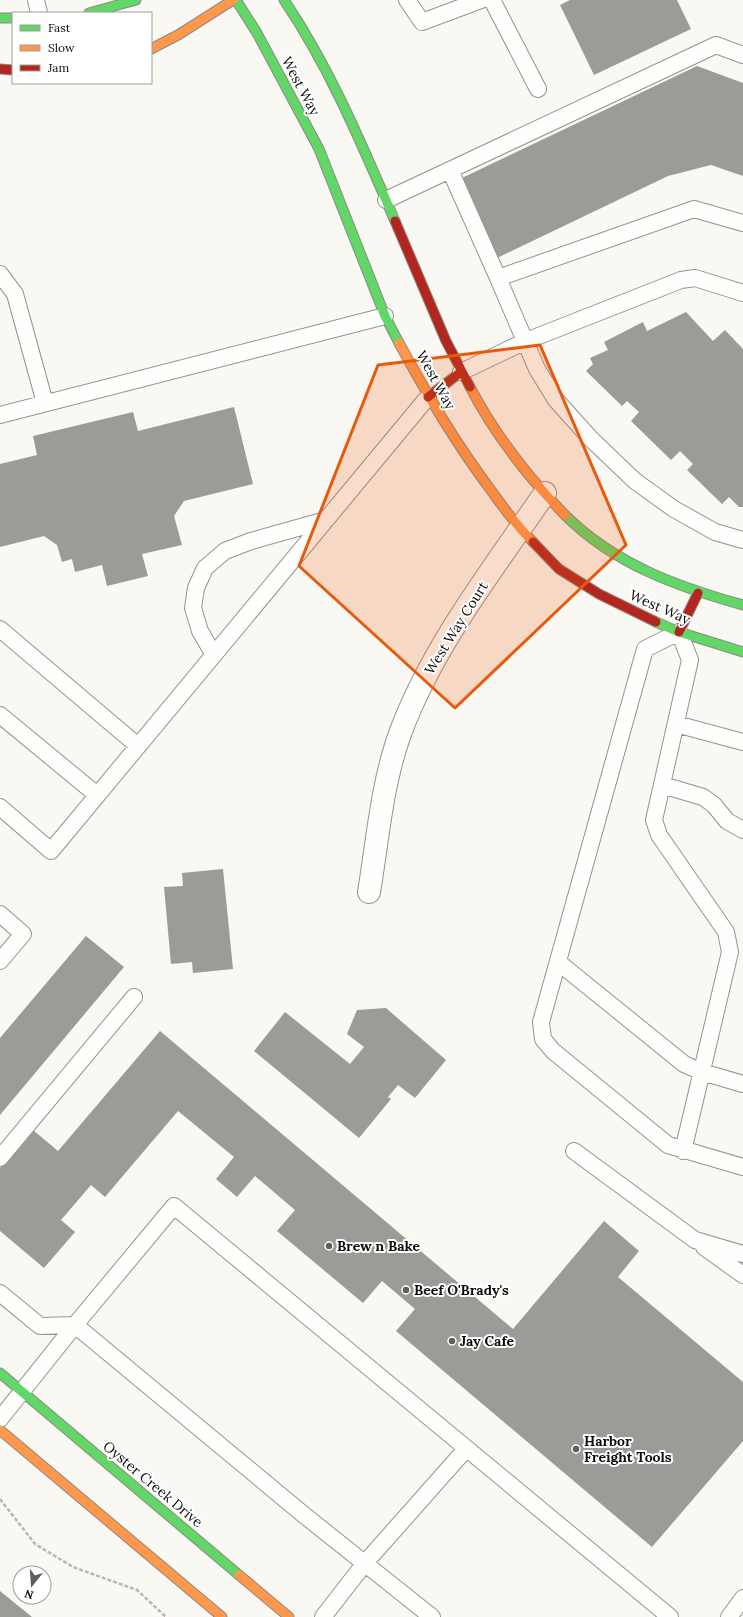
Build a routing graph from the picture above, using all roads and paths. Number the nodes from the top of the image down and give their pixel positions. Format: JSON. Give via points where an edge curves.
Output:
{"nodes":[{"id":1,"x":36,"y":0,"type":"edge"},
{"id":2,"x":136,"y":0,"type":"edge"},
{"id":3,"x":234,"y":0,"type":"edge"},
{"id":4,"x":284,"y":0,"type":"edge"},
{"id":5,"x":407,"y":0,"type":"edge"},
{"id":6,"x":481,"y":0,"type":"edge"},
{"id":7,"x":492,"y":0,"type":"edge"},
{"id":8,"x":39,"y":12,"type":"edge"},
{"id":9,"x":93,"y":12,"type":"edge"},
{"id":10,"x":0,"y":18,"type":"edge"},
{"id":11,"x":12,"y":18,"type":"edge"},
{"id":12,"x":152,"y":48,"type":"edge"},
{"id":13,"x":743,"y":55,"type":"edge"},
{"id":14,"x":0,"y":68,"type":"edge"},
{"id":15,"x":12,"y":70,"type":"edge"},
{"id":16,"x":538,"y":89,"type":"dead end"},
{"id":17,"x":450,"y":170,"type":"junction"},
{"id":18,"x":386,"y":200,"type":"junction"},
{"id":19,"x":743,"y":223,"type":"edge"},
{"id":20,"x":1,"y":276,"type":"edge"},
{"id":21,"x":498,"y":278,"type":"junction"},
{"id":22,"x":743,"y":293,"type":"edge"},
{"id":23,"x":385,"y":316,"type":"junction"},
{"id":24,"x":526,"y":341,"type":"junction"},
{"id":25,"x":461,"y":372,"type":"junction"},
{"id":26,"x":428,"y":397,"type":"junction"},
{"id":27,"x":45,"y":404,"type":"junction"},
{"id":28,"x":0,"y":415,"type":"edge"},
{"id":29,"x":545,"y":493,"type":"junction"},
{"id":30,"x":326,"y":520,"type":"junction"},
{"id":31,"x":520,"y":529,"type":"junction"},
{"id":32,"x":743,"y":540,"type":"edge"},
{"id":33,"x":698,"y":593,"type":"junction"},
{"id":34,"x":743,"y":606,"type":"edge"},
{"id":35,"x":0,"y":629,"type":"edge"},
{"id":36,"x":679,"y":632,"type":"junction"},
{"id":37,"x":743,"y":652,"type":"edge"},
{"id":38,"x":214,"y":655,"type":"junction"},
{"id":39,"x":0,"y":715,"type":"edge"},
{"id":40,"x":676,"y":724,"type":"junction"},
{"id":41,"x":743,"y":742,"type":"edge"},
{"id":42,"x":138,"y":746,"type":"junction"},
{"id":43,"x":662,"y":785,"type":"junction"},
{"id":44,"x":97,"y":795,"type":"junction"},
{"id":45,"x":0,"y":807,"type":"edge"},
{"id":46,"x":743,"y":830,"type":"edge"},
{"id":47,"x":369,"y":892,"type":"dead end"},
{"id":48,"x":0,"y":914,"type":"edge"},
{"id":49,"x":0,"y":961,"type":"edge"},
{"id":50,"x":558,"y":962,"type":"junction"},
{"id":51,"x":134,"y":997,"type":"dead end"},
{"id":52,"x":702,"y":1072,"type":"junction"},
{"id":53,"x":743,"y":1084,"type":"edge"},
{"id":54,"x":574,"y":1151,"type":"dead end"},
{"id":55,"x":683,"y":1151,"type":"junction"},
{"id":56,"x":0,"y":1158,"type":"edge"},
{"id":57,"x":743,"y":1167,"type":"edge"},
{"id":58,"x":695,"y":1240,"type":"junction"},
{"id":59,"x":743,"y":1254,"type":"edge"},
{"id":60,"x":743,"y":1275,"type":"edge"},
{"id":61,"x":0,"y":1293,"type":"edge"},
{"id":62,"x":75,"y":1325,"type":"junction"},
{"id":63,"x":0,"y":1373,"type":"edge"},
{"id":64,"x":22,"y":1392,"type":"junction"},
{"id":65,"x":0,"y":1419,"type":"edge"},
{"id":66,"x":0,"y":1430,"type":"edge"},
{"id":67,"x":466,"y":1449,"type":"junction"},
{"id":68,"x":0,"y":1499,"type":"edge"},
{"id":69,"x":365,"y":1564,"type":"junction"},
{"id":70,"x":743,"y":1598,"type":"edge"},
{"id":71,"x":166,"y":1617,"type":"edge"},
{"id":72,"x":222,"y":1617,"type":"edge"},
{"id":73,"x":289,"y":1617,"type":"edge"},
{"id":74,"x":323,"y":1617,"type":"edge"},
{"id":75,"x":432,"y":1617,"type":"edge"},
{"id":76,"x":670,"y":1617,"type":"edge"},
{"id":77,"x":729,"y":1617,"type":"edge"}],
"edges":[{"from":1,"to":8,"type":"lane"},
{"from":2,"to":9,"type":"street"},
{"from":3,"to":12,"type":"street"},
{"from":3,"to":23,"type":"street","name":"West Way","via":[[257,33],[319,149]]},
{"from":4,"to":18,"type":"street","name":"West Way","via":[[328,76]]},
{"from":5,"to":6,"type":"lane","via":[[422,22]]},
{"from":7,"to":16,"type":"lane"},
{"from":10,"to":11,"type":"street"},
{"from":13,"to":17,"type":"lane","via":[[716,46]]},
{"from":14,"to":15,"type":"street"},
{"from":17,"to":18,"type":"lane"},
{"from":17,"to":21,"type":"lane"},
{"from":18,"to":25,"type":"street","name":"West Way"},
{"from":19,"to":21,"type":"lane","via":[[694,209]]},
{"from":20,"to":27,"type":"lane","via":[[15,294]]},
{"from":21,"to":24,"type":"lane"},
{"from":22,"to":24,"type":"lane","via":[[695,278],[681,280]]},
{"from":23,"to":26,"type":"street","name":"West Way"},
{"from":23,"to":27,"type":"lane"},
{"from":24,"to":25,"type":"lane"},
{"from":24,"to":32,"type":"lane","via":[[537,369],[556,400],[591,439],[635,481],[674,509],[715,532]]},
{"from":25,"to":26,"type":"street"},
{"from":25,"to":29,"type":"street","name":"West Way","via":[[483,412],[508,449]]},
{"from":26,"to":30,"type":"lane"},
{"from":26,"to":31,"type":"street","name":"West Way","via":[[472,466]]},
{"from":27,"to":28,"type":"lane"},
{"from":29,"to":31,"type":"street","name":"West Way Court"},
{"from":29,"to":33,"type":"street","name":"West Way","via":[[579,528],[614,554],[640,569]]},
{"from":30,"to":38,"type":"lane"},
{"from":30,"to":38,"type":"lane","via":[[225,551],[205,568],[196,588],[194,608],[200,631]]},
{"from":31,"to":36,"type":"street","name":"West Way","via":[[559,569],[599,594]]},
{"from":31,"to":47,"type":"street","name":"West Way Court","via":[[441,647],[401,732],[387,776]]},
{"from":33,"to":34,"type":"street","name":"West Way"},
{"from":33,"to":36,"type":"street"},
{"from":35,"to":42,"type":"lane"},
{"from":36,"to":37,"type":"street","name":"West Way"},
{"from":36,"to":40,"type":"lane","via":[[690,660]]},
{"from":36,"to":50,"type":"lane","via":[[645,649]]},
{"from":38,"to":42,"type":"lane"},
{"from":39,"to":44,"type":"lane"},
{"from":40,"to":41,"type":"lane"},
{"from":40,"to":43,"type":"lane"},
{"from":42,"to":44,"type":"lane"},
{"from":43,"to":46,"type":"lane","via":[[703,797],[714,805],[727,821]]},
{"from":43,"to":52,"type":"lane","via":[[654,820],[659,835],[726,932],[730,952]]},
{"from":44,"to":45,"type":"lane","via":[[51,851]]},
{"from":48,"to":49,"type":"lane","via":[[23,934]]},
{"from":50,"to":52,"type":"lane","via":[[684,1064]]},
{"from":50,"to":55,"type":"lane","via":[[542,1022],[543,1039],[553,1051],[668,1145]]},
{"from":51,"to":56,"type":"lane"},
{"from":52,"to":53,"type":"lane"},
{"from":52,"to":55,"type":"lane"},
{"from":54,"to":58,"type":"lane"},
{"from":55,"to":57,"type":"lane"},
{"from":58,"to":59,"type":"lane"},
{"from":58,"to":60,"type":"lane"},
{"from":61,"to":62,"type":"lane","via":[[40,1326]]},
{"from":62,"to":64,"type":"lane"},
{"from":62,"to":67,"type":"lane","via":[[174,1206]]},
{"from":62,"to":69,"type":"lane"},
{"from":63,"to":64,"type":"street","name":"Oyster Creek Drive"},
{"from":64,"to":65,"type":"lane"},
{"from":64,"to":73,"type":"street","name":"Oyster Creek Drive"},
{"from":66,"to":72,"type":"street"},
{"from":67,"to":69,"type":"lane"},
{"from":67,"to":76,"type":"lane"},
{"from":68,"to":71,"type":"path","via":[[35,1544],[73,1567],[137,1590]]},
{"from":69,"to":74,"type":"lane"},
{"from":69,"to":75,"type":"lane"},
{"from":70,"to":77,"type":"lane"}]}
